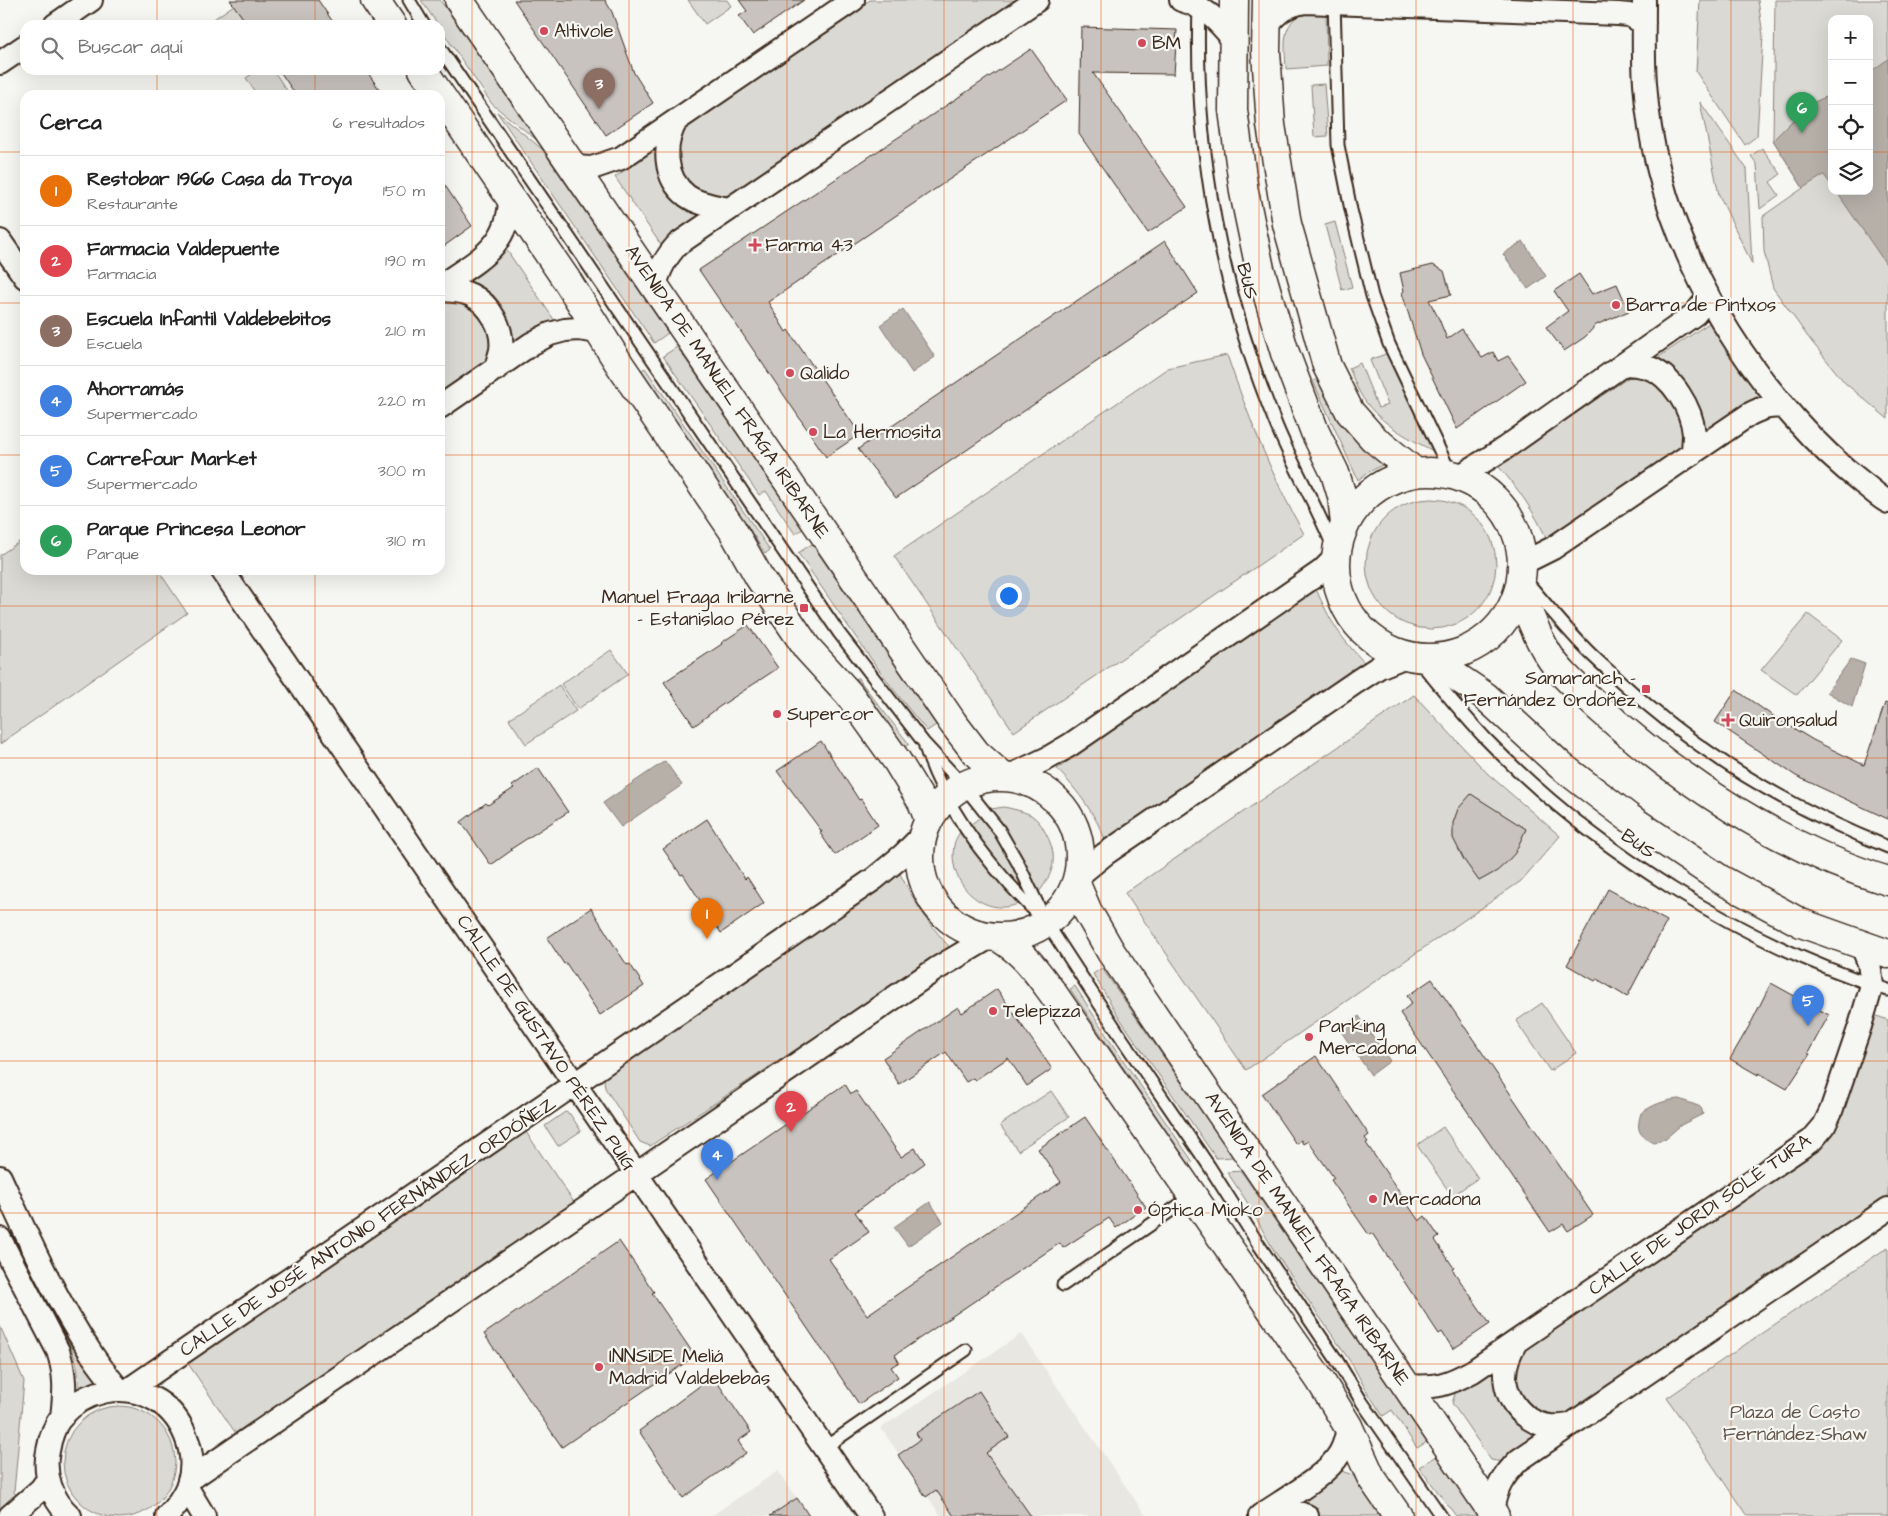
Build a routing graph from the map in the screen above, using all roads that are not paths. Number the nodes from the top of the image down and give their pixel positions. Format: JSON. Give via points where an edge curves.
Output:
{"nodes":[{"id":1,"x":91,"y":0,"type":"edge"},
{"id":2,"x":375,"y":0,"type":"edge"},
{"id":3,"x":409,"y":0,"type":"edge"},
{"id":4,"x":459,"y":0,"type":"edge"},
{"id":5,"x":853,"y":0,"type":"edge"},
{"id":6,"x":1037,"y":0,"type":"edge"},
{"id":7,"x":1234,"y":0,"type":"edge"},
{"id":8,"x":1644,"y":0,"type":"edge"},
{"id":9,"x":1334,"y":1,"type":"edge"},
{"id":10,"x":1193,"y":2,"type":"edge"},
{"id":11,"x":1554,"y":6,"type":"edge"},
{"id":12,"x":1266,"y":13,"type":"edge"},
{"id":13,"x":62,"y":20,"type":"edge"},
{"id":14,"x":389,"y":20,"type":"edge"},
{"id":15,"x":421,"y":20,"type":"edge"},
{"id":16,"x":1644,"y":23,"type":"junction"},
{"id":17,"x":1233,"y":38,"type":"junction"},
{"id":18,"x":20,"y":49,"type":"edge"},
{"id":19,"x":445,"y":55,"type":"edge"},
{"id":20,"x":0,"y":63,"type":"edge"},
{"id":21,"x":426,"y":75,"type":"edge"},
{"id":22,"x":437,"y":90,"type":"edge"},
{"id":23,"x":445,"y":102,"type":"edge"},
{"id":24,"x":676,"y":121,"type":"junction"},
{"id":25,"x":572,"y":167,"type":"junction"},
{"id":26,"x":510,"y":197,"type":"junction"},
{"id":27,"x":728,"y":209,"type":"junction"},
{"id":28,"x":0,"y":241,"type":"edge"},
{"id":29,"x":20,"y":271,"type":"edge"},
{"id":30,"x":445,"y":282,"type":"edge"},
{"id":31,"x":655,"y":287,"type":"junction"},
{"id":32,"x":445,"y":290,"type":"edge"},
{"id":33,"x":1707,"y":295,"type":"junction"},
{"id":34,"x":599,"y":332,"type":"junction"},
{"id":35,"x":1624,"y":364,"type":"junction"},
{"id":36,"x":496,"y":369,"type":"junction"},
{"id":37,"x":445,"y":404,"type":"edge"},
{"id":38,"x":1784,"y":407,"type":"junction"},
{"id":39,"x":1693,"y":453,"type":"junction"},
{"id":40,"x":1415,"y":472,"type":"junction"},
{"id":41,"x":1456,"y":475,"type":"junction"},
{"id":42,"x":1888,"y":502,"type":"edge"},
{"id":43,"x":1345,"y":524,"type":"junction"},
{"id":44,"x":1336,"y":556,"type":"junction"},
{"id":45,"x":225,"y":575,"type":"edge"},
{"id":46,"x":1521,"y":575,"type":"junction"},
{"id":47,"x":1418,"y":658,"type":"junction"},
{"id":48,"x":924,"y":743,"type":"junction"},
{"id":49,"x":1005,"y":777,"type":"junction"},
{"id":50,"x":955,"y":792,"type":"junction"},
{"id":51,"x":926,"y":828,"type":"junction"},
{"id":52,"x":1888,"y":847,"type":"edge"},
{"id":53,"x":1882,"y":875,"type":"edge"},
{"id":54,"x":1077,"y":880,"type":"junction"},
{"id":55,"x":1046,"y":922,"type":"junction"},
{"id":56,"x":994,"y":937,"type":"junction"},
{"id":57,"x":1862,"y":946,"type":"junction"},
{"id":58,"x":1888,"y":954,"type":"edge"},
{"id":59,"x":1880,"y":987,"type":"edge"},
{"id":60,"x":575,"y":1084,"type":"junction"},
{"id":61,"x":637,"y":1174,"type":"junction"},
{"id":62,"x":0,"y":1177,"type":"edge"},
{"id":63,"x":1195,"y":1199,"type":"junction"},
{"id":64,"x":1888,"y":1209,"type":"edge"},
{"id":65,"x":0,"y":1239,"type":"edge"},
{"id":66,"x":1063,"y":1285,"type":"dead end"},
{"id":67,"x":1516,"y":1342,"type":"junction"},
{"id":68,"x":966,"y":1350,"type":"dead end"},
{"id":69,"x":1407,"y":1386,"type":"junction"},
{"id":70,"x":124,"y":1390,"type":"junction"},
{"id":71,"x":62,"y":1417,"type":"junction"},
{"id":72,"x":1570,"y":1425,"type":"junction"},
{"id":73,"x":1348,"y":1426,"type":"junction"},
{"id":74,"x":824,"y":1448,"type":"junction"},
{"id":75,"x":48,"y":1479,"type":"junction"},
{"id":76,"x":188,"y":1484,"type":"junction"},
{"id":77,"x":1494,"y":1513,"type":"edge"},
{"id":78,"x":1263,"y":1514,"type":"edge"},
{"id":79,"x":10,"y":1516,"type":"edge"},
{"id":80,"x":70,"y":1516,"type":"edge"},
{"id":81,"x":167,"y":1516,"type":"edge"},
{"id":82,"x":204,"y":1516,"type":"edge"},
{"id":83,"x":871,"y":1516,"type":"edge"},
{"id":84,"x":1307,"y":1516,"type":"edge"},
{"id":85,"x":1398,"y":1516,"type":"edge"},
{"id":86,"x":1441,"y":1516,"type":"edge"}],
"edges":[{"from":1,"to":13,"type":"street"},
{"from":2,"to":14,"type":"street"},
{"from":3,"to":15,"type":"lane"},
{"from":4,"to":25,"type":"street","name":"AVENIDA DE MANUEL FRAGA IRIBARNE"},
{"from":5,"to":24,"type":"street"},
{"from":6,"to":27,"type":"street"},
{"from":7,"to":17,"type":"street"},
{"from":8,"to":16,"type":"street"},
{"from":9,"to":11,"type":"street"},
{"from":9,"to":12,"type":"street","via":[[1304,2]]},
{"from":9,"to":41,"type":"lane","via":[[1338,145],[1372,296],[1389,344]]},
{"from":10,"to":17,"type":"street"},
{"from":10,"to":44,"type":"lane","name":"BUS","via":[[1202,134],[1226,273],[1249,351],[1278,428]]},
{"from":11,"to":16,"type":"street","via":[[1630,15]]},
{"from":12,"to":40,"type":"street","via":[[1271,125],[1287,224],[1327,366],[1350,412],[1373,438]]},
{"from":16,"to":33,"type":"street","via":[[1645,85],[1654,147],[1678,230]]},
{"from":17,"to":43,"type":"street","via":[[1236,139],[1260,269],[1285,353],[1315,432],[1335,472]]},
{"from":18,"to":20,"type":"street"},
{"from":19,"to":48,"type":"lane","via":[[839,633]]},
{"from":21,"to":22,"type":"street"},
{"from":23,"to":26,"type":"street"},
{"from":24,"to":25,"type":"street","via":[[608,164],[592,168]]},
{"from":24,"to":27,"type":"street","via":[[670,130],[666,148],[671,175],[687,196],[705,205]]},
{"from":25,"to":31,"type":"street","name":"AVENIDA DE MANUEL FRAGA IRIBARNE"},
{"from":26,"to":30,"type":"street","via":[[508,220],[499,240],[488,252]]},
{"from":26,"to":34,"type":"street"},
{"from":27,"to":31,"type":"street","via":[[678,244],[658,271]]},
{"from":28,"to":29,"type":"street"},
{"from":31,"to":49,"type":"street","name":"AVENIDA DE MANUEL FRAGA IRIBARNE","via":[[954,723],[976,753]]},
{"from":32,"to":36,"type":"street","via":[[472,295],[492,315],[500,331],[501,349]]},
{"from":33,"to":35,"type":"street","via":[[1695,314]]},
{"from":33,"to":38,"type":"street","via":[[1737,344]]},
{"from":34,"to":36,"type":"street","via":[[578,329],[550,334]]},
{"from":34,"to":51,"type":"street","via":[[807,648],[849,694],[891,754],[922,802]]},
{"from":35,"to":39,"type":"street","via":[[1648,367],[1673,387],[1690,416],[1694,433]]},
{"from":35,"to":41,"type":"street","via":[[1505,448]]},
{"from":36,"to":37,"type":"street"},
{"from":38,"to":39,"type":"street","via":[[1763,407]]},
{"from":38,"to":42,"type":"street","via":[[1835,462]]},
{"from":39,"to":46,"type":"street","via":[[1553,548]]},
{"from":40,"to":41,"type":"street"},
{"from":40,"to":43,"type":"street","via":[[1373,489]]},
{"from":41,"to":46,"type":"street","via":[[1478,485],[1506,510],[1521,544]]},
{"from":43,"to":44,"type":"street"},
{"from":44,"to":47,"type":"street","via":[[1339,595],[1361,630],[1382,646]]},
{"from":44,"to":49,"type":"street","via":[[1322,571],[1070,745]]},
{"from":45,"to":60,"type":"street","name":"CALLE DE GUSTAVO PÉREZ PUIG"},
{"from":46,"to":47,"type":"street","via":[[1511,610],[1496,630],[1477,645],[1454,655]]},
{"from":46,"to":52,"type":"lane","via":[[1583,646],[1644,703],[1710,755],[1777,795]]},
{"from":46,"to":53,"type":"street","via":[[1531,622],[1548,654],[1564,675],[1633,738],[1720,801],[1804,848]]},
{"from":47,"to":54,"type":"street","via":[[1379,668],[1356,682],[1106,854]]},
{"from":47,"to":57,"type":"street","via":[[1485,696],[1561,766],[1628,817],[1720,879],[1801,922]]},
{"from":47,"to":59,"type":"lane","name":"BUS","via":[[1486,739],[1557,805],[1634,864],[1712,912],[1790,952]]},
{"from":48,"to":50,"type":"lane"},
{"from":48,"to":50,"type":"lane","via":[[935,774]]},
{"from":49,"to":50,"type":"street","via":[[990,778]]},
{"from":49,"to":54,"type":"street","via":[[1038,787],[1067,811],[1080,847]]},
{"from":50,"to":51,"type":"street"},
{"from":50,"to":55,"type":"lane","via":[[988,861]]},
{"from":50,"to":55,"type":"lane","via":[[1004,838]]},
{"from":51,"to":56,"type":"street","via":[[920,862],[932,900],[960,927]]},
{"from":51,"to":60,"type":"street","name":"CALLE DE JOSÉ ANTONIO FERNÁNDEZ ORDÓÑEZ","via":[[903,855],[874,879]]},
{"from":54,"to":55,"type":"street","via":[[1064,906]]},
{"from":54,"to":69,"type":"street","name":"AVENIDA DE MANUEL FRAGA IRIBARNE","via":[[1088,912],[1111,952]]},
{"from":55,"to":56,"type":"street","via":[[1023,934]]},
{"from":55,"to":86,"type":"lane","via":[[1362,1402]]},
{"from":56,"to":61,"type":"street","via":[[936,969]]},
{"from":56,"to":63,"type":"street","via":[[1016,948],[1026,958]]},
{"from":57,"to":58,"type":"street"},
{"from":57,"to":59,"type":"street","name":"CALLE DE JORDI SOLÉ TURA"},
{"from":59,"to":67,"type":"street","name":"CALLE DE JORDI SOLÉ TURA","via":[[1860,1026],[1831,1111],[1812,1140]]},
{"from":60,"to":61,"type":"street","name":"CALLE DE GUSTAVO PÉREZ PUIG"},
{"from":60,"to":70,"type":"street","name":"CALLE DE JOSÉ ANTONIO FERNÁNDEZ ORDÓÑEZ"},
{"from":61,"to":74,"type":"street","name":"CALLE DE GUSTAVO PÉREZ PUIG"},
{"from":61,"to":76,"type":"street"},
{"from":62,"to":70,"type":"street","via":[[72,1322],[94,1358]]},
{"from":63,"to":66,"type":"lane","via":[[1185,1201]]},
{"from":63,"to":73,"type":"street"},
{"from":64,"to":72,"type":"street"},
{"from":65,"to":71,"type":"street","via":[[58,1351],[64,1369]]},
{"from":67,"to":69,"type":"street","name":"CALLE DE JORDI SOLÉ TURA","via":[[1452,1382],[1428,1388]]},
{"from":67,"to":72,"type":"street","via":[[1507,1360],[1505,1375],[1513,1403],[1519,1412],[1536,1423],[1551,1427]]},
{"from":68,"to":74,"type":"lane"},
{"from":69,"to":77,"type":"street","name":"AVENIDA DE MANUEL FRAGA IRIBARNE"},
{"from":70,"to":71,"type":"street","via":[[97,1393],[78,1402]]},
{"from":70,"to":76,"type":"street","via":[[152,1397],[172,1412],[185,1432],[191,1456]]},
{"from":71,"to":75,"type":"street","via":[[51,1437],[46,1460]]},
{"from":72,"to":77,"type":"street","via":[[1510,1468],[1496,1490]]},
{"from":73,"to":78,"type":"street","via":[[1344,1445],[1333,1463]]},
{"from":73,"to":85,"type":"street","via":[[1371,1477]]},
{"from":74,"to":83,"type":"street","name":"CALLE DE GUSTAVO PÉREZ PUIG"},
{"from":75,"to":79,"type":"street","via":[[41,1490]]},
{"from":75,"to":80,"type":"street","via":[[58,1503]]},
{"from":76,"to":81,"type":"street"},
{"from":76,"to":82,"type":"street"},
{"from":78,"to":84,"type":"street","via":[[1291,1510]]}]}
